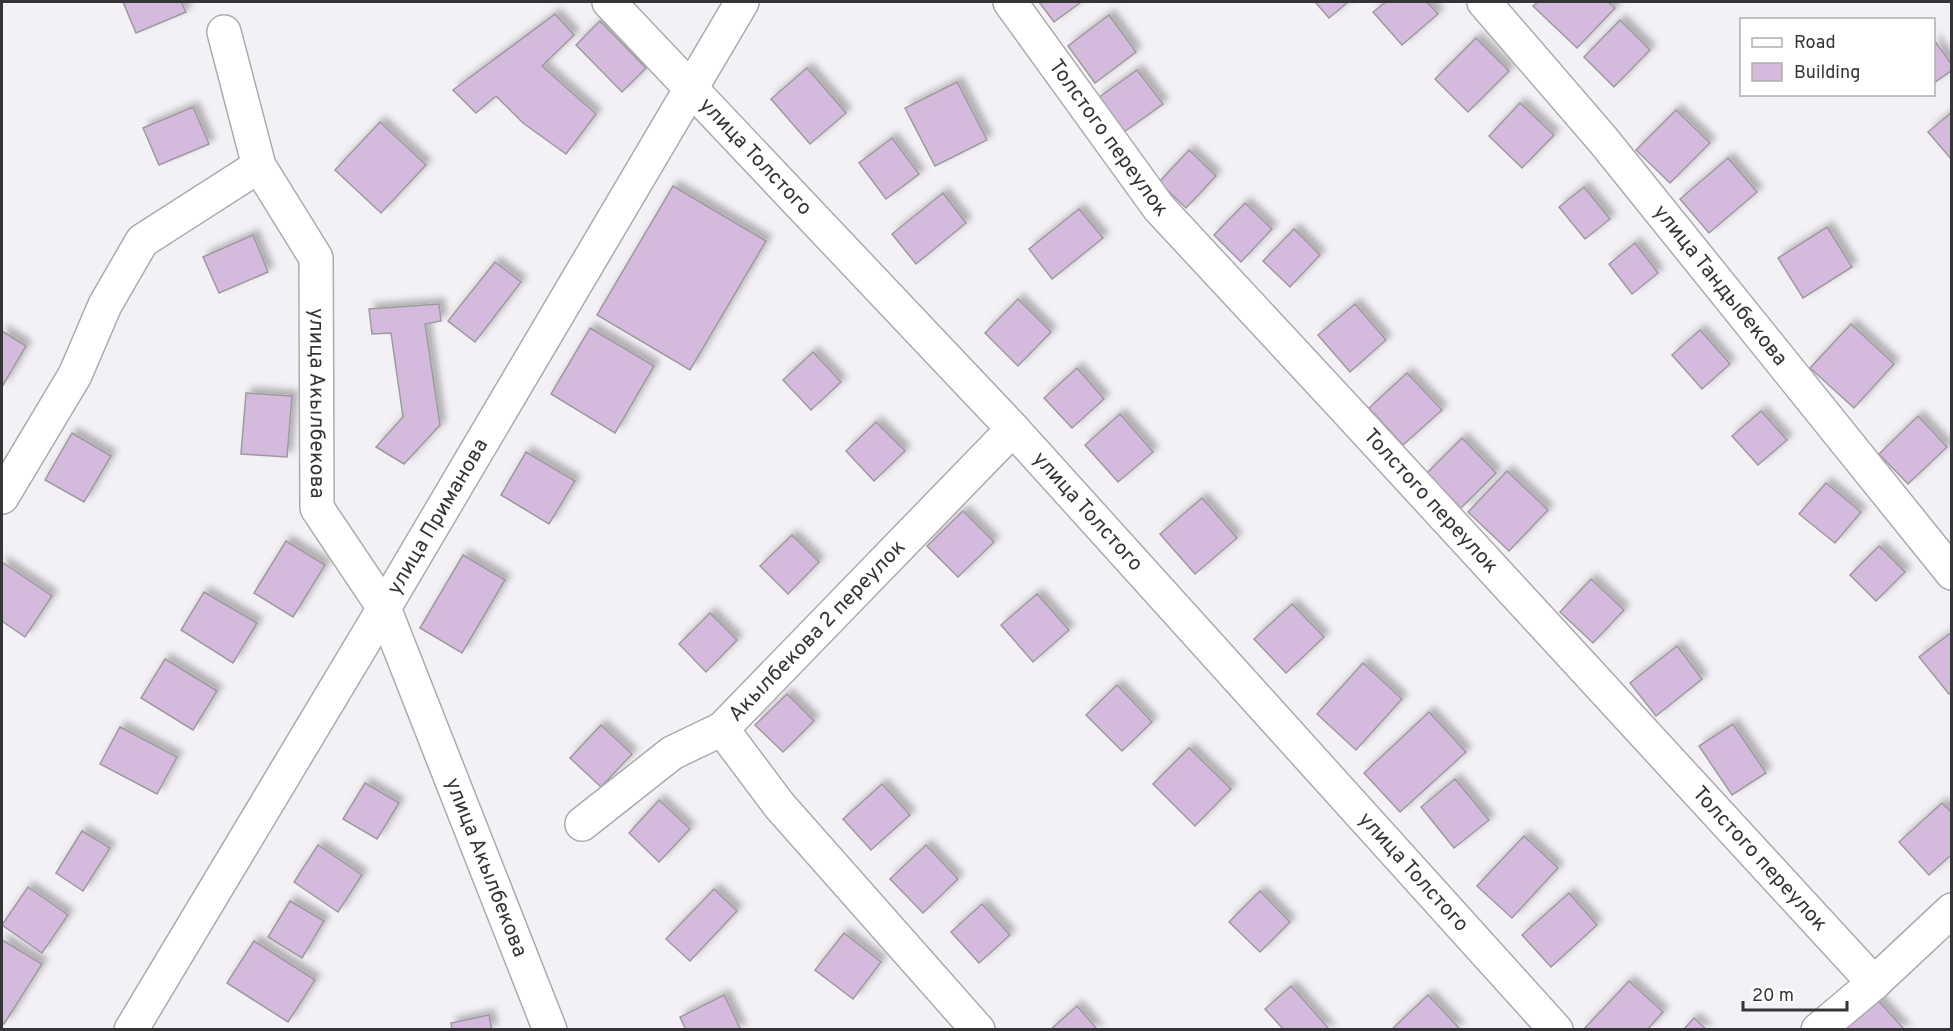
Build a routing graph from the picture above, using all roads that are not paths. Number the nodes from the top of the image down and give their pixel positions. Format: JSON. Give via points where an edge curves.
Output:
{"nodes":[{"id":1,"x":609,"y":2,"type":"edge"},
{"id":2,"x":742,"y":2,"type":"edge"},
{"id":3,"x":1010,"y":2,"type":"edge"},
{"id":4,"x":1484,"y":2,"type":"edge"},
{"id":5,"x":224,"y":32,"type":"dead end"},
{"id":6,"x":691,"y":89,"type":"junction"},
{"id":7,"x":259,"y":166,"type":"junction"},
{"id":8,"x":1013,"y":429,"type":"junction"},
{"id":9,"x":2,"y":497,"type":"edge"},
{"id":10,"x":1952,"y":573,"type":"edge"},
{"id":11,"x":384,"y":608,"type":"junction"},
{"id":12,"x":722,"y":729,"type":"junction"},
{"id":13,"x":582,"y":824,"type":"dead end"},
{"id":14,"x":1952,"y":910,"type":"edge"},
{"id":15,"x":1874,"y":983,"type":"junction"},
{"id":16,"x":131,"y":1029,"type":"edge"},
{"id":17,"x":550,"y":1029,"type":"edge"},
{"id":18,"x":978,"y":1029,"type":"edge"},
{"id":19,"x":1556,"y":1029,"type":"edge"},
{"id":20,"x":1818,"y":1029,"type":"edge"}],
"edges":[{"from":1,"to":6,"type":"street","name":"улица Толстого"},
{"from":2,"to":6,"type":"street","name":"улица Приманова"},
{"from":3,"to":15,"type":"street","name":"Толстого переулок","via":[[1159,208]]},
{"from":4,"to":10,"type":"street","name":"улица Тандыбекова","via":[[1603,140]]},
{"from":5,"to":7,"type":"street","name":"улица Акылбекова"},
{"from":6,"to":8,"type":"street","name":"улица Толстого"},
{"from":6,"to":11,"type":"street","name":"улица Приманова"},
{"from":7,"to":9,"type":"street","via":[[142,241],[105,305],[75,375]]},
{"from":7,"to":11,"type":"street","name":"улица Акылбекова","via":[[316,258],[317,508]]},
{"from":8,"to":12,"type":"street","name":"Акылбекова 2 переулок"},
{"from":8,"to":19,"type":"street","name":"улица Толстого"},
{"from":11,"to":16,"type":"street","name":"улица Приманова"},
{"from":11,"to":17,"type":"street","name":"улица Акылбекова"},
{"from":12,"to":13,"type":"street","via":[[672,753]]},
{"from":12,"to":18,"type":"street","name":"Акылбекова 2 переулок","via":[[779,805]]},
{"from":14,"to":15,"type":"street"},
{"from":15,"to":20,"type":"street"}]}
